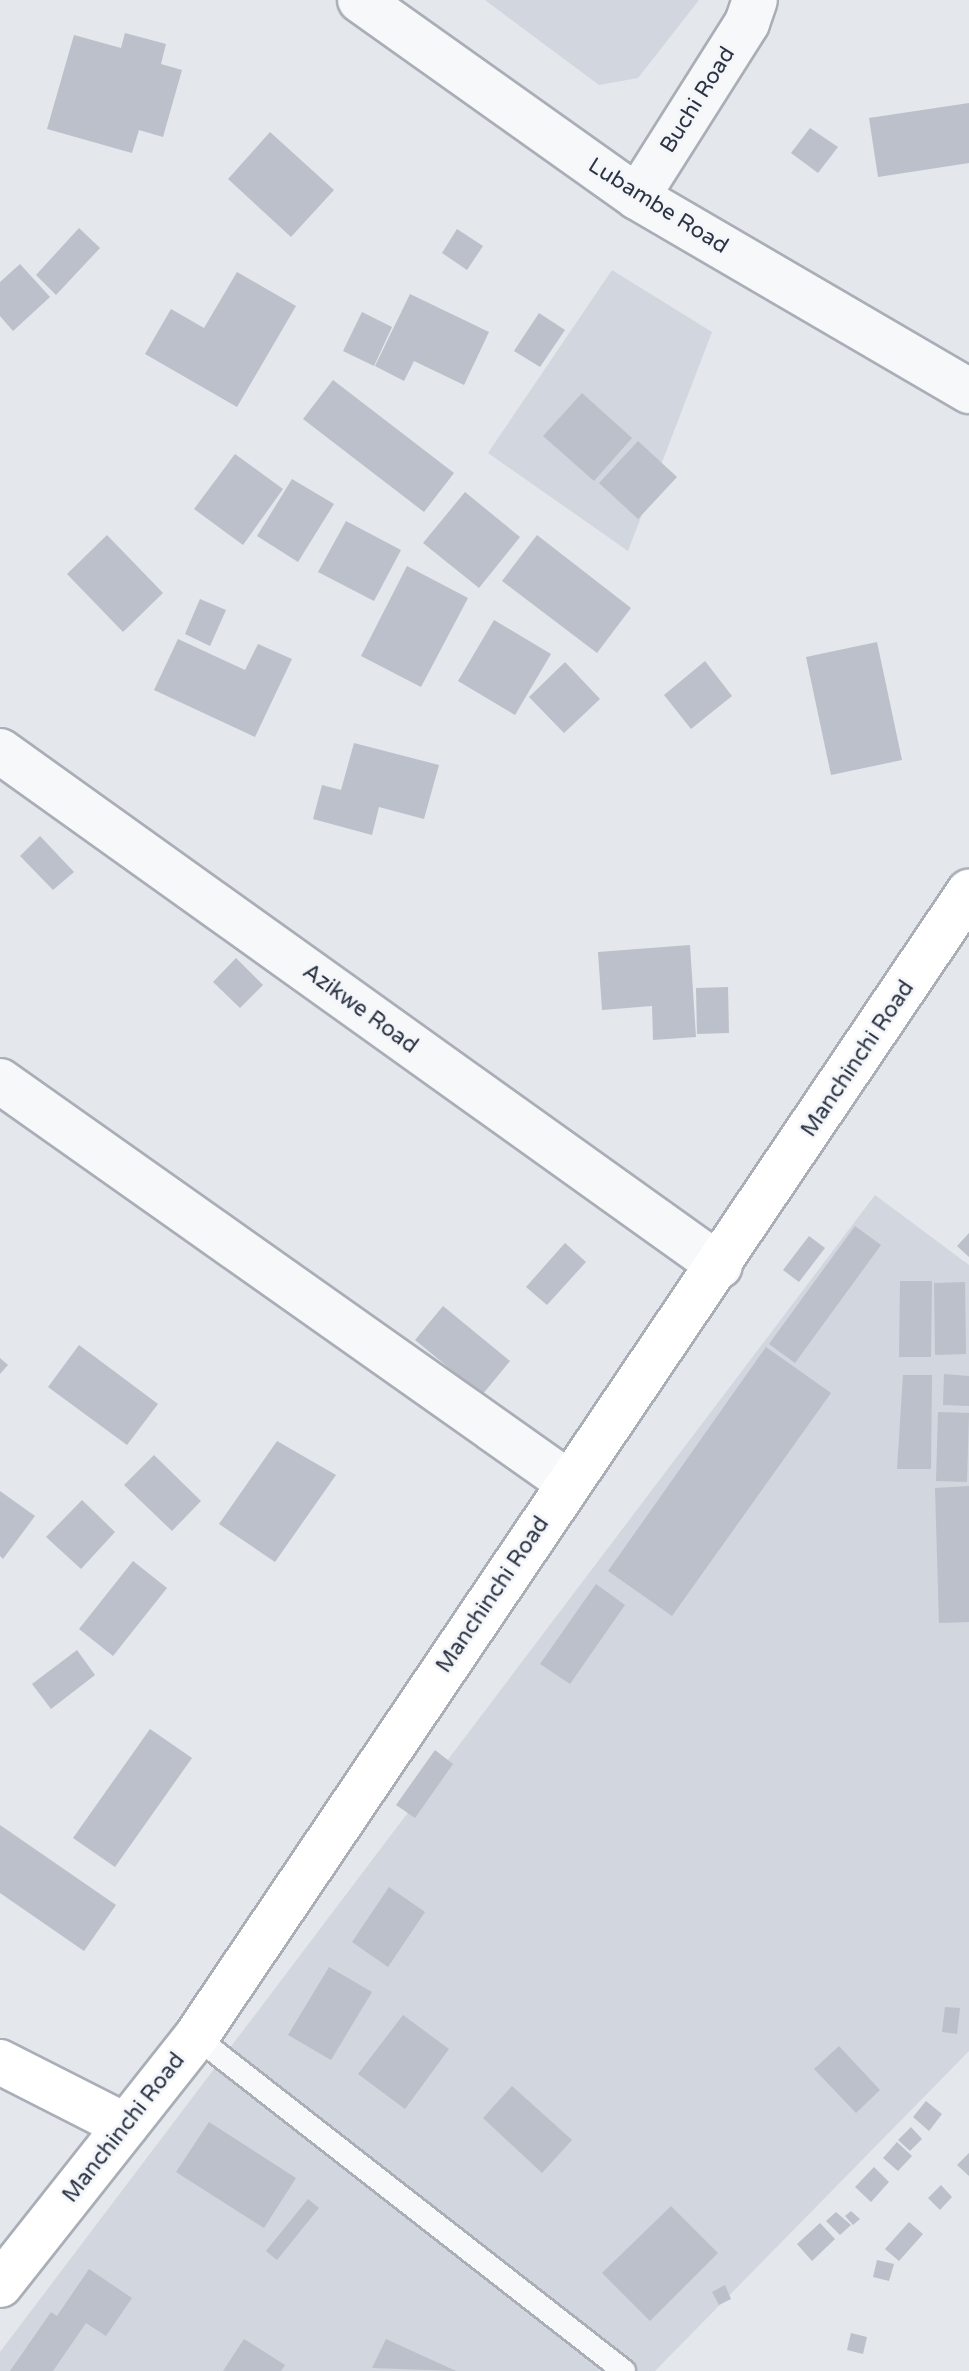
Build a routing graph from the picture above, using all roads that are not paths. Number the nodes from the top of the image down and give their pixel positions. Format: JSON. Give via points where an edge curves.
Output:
{"nodes":[{"id":1,"x":360,"y":0,"type":"edge"},
{"id":2,"x":755,"y":0,"type":"edge"},
{"id":3,"x":637,"y":197,"type":"junction"},
{"id":4,"x":969,"y":391,"type":"edge"},
{"id":5,"x":0,"y":751,"type":"edge"},
{"id":6,"x":969,"y":892,"type":"edge"},
{"id":7,"x":0,"y":1081,"type":"edge"},
{"id":8,"x":720,"y":1266,"type":"junction"},
{"id":9,"x":569,"y":1483,"type":"junction"},
{"id":10,"x":196,"y":2037,"type":"junction"},
{"id":11,"x":0,"y":2062,"type":"edge"},
{"id":12,"x":126,"y":2126,"type":"junction"},
{"id":13,"x":0,"y":2285,"type":"edge"},
{"id":14,"x":624,"y":2371,"type":"edge"}],
"edges":[{"from":1,"to":3,"type":"street","name":"Lubambe Road"},
{"from":2,"to":3,"type":"street","name":"Buchi Road","via":[[747,23]]},
{"from":3,"to":4,"type":"street","name":"Lubambe Road"},
{"from":5,"to":8,"type":"street","name":"Azikwe Road"},
{"from":6,"to":8,"type":"main road","name":"Manchinchi Road"},
{"from":7,"to":9,"type":"street"},
{"from":8,"to":9,"type":"main road","name":"Manchinchi Road"},
{"from":9,"to":10,"type":"main road","name":"Manchinchi Road"},
{"from":10,"to":12,"type":"main road","name":"Manchinchi Road"},
{"from":10,"to":14,"type":"lane"},
{"from":11,"to":12,"type":"main road"},
{"from":12,"to":13,"type":"main road","name":"Manchinchi Road"}]}
